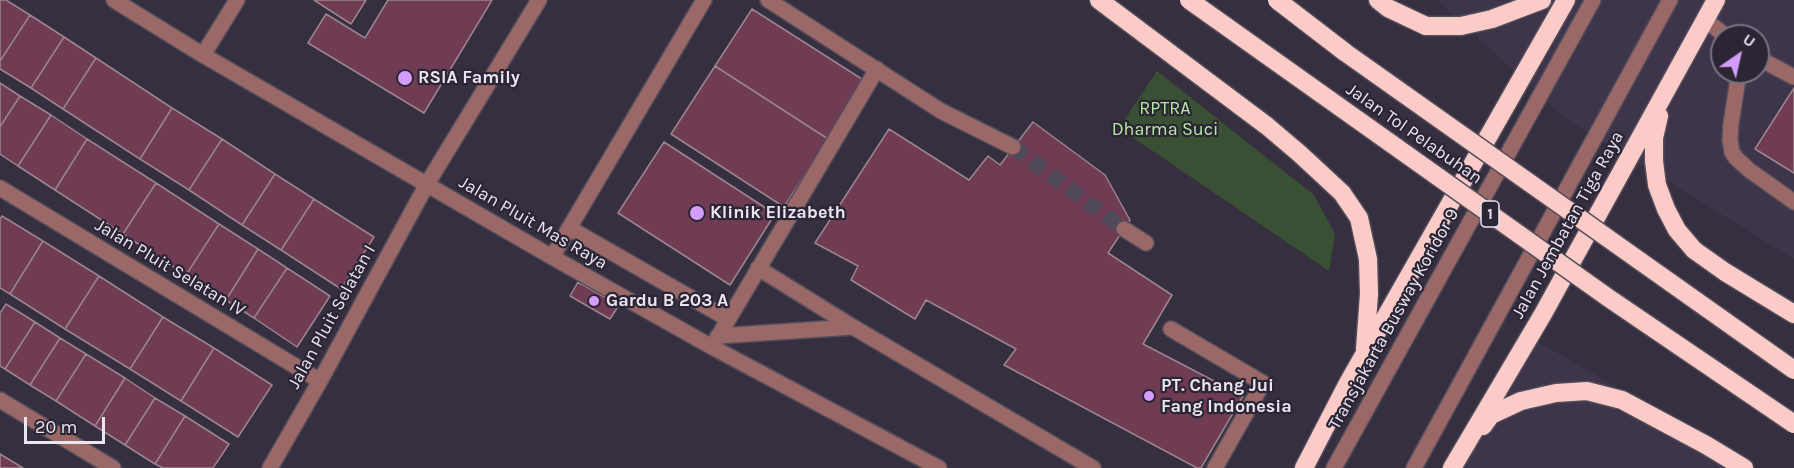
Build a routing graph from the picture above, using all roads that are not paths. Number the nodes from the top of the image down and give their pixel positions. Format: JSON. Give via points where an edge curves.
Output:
{"nodes":[{"id":1,"x":114,"y":0,"type":"edge"},
{"id":2,"x":237,"y":0,"type":"edge"},
{"id":3,"x":538,"y":0,"type":"edge"},
{"id":4,"x":704,"y":0,"type":"edge"},
{"id":5,"x":768,"y":0,"type":"edge"},
{"id":6,"x":1099,"y":0,"type":"edge"},
{"id":7,"x":1189,"y":0,"type":"edge"},
{"id":8,"x":1277,"y":0,"type":"edge"},
{"id":9,"x":1378,"y":0,"type":"edge"},
{"id":10,"x":1542,"y":0,"type":"edge"},
{"id":11,"x":1566,"y":0,"type":"edge"},
{"id":12,"x":1577,"y":0,"type":"edge"},
{"id":13,"x":1593,"y":0,"type":"edge"},
{"id":14,"x":1670,"y":0,"type":"edge"},
{"id":15,"x":1716,"y":0,"type":"edge"},
{"id":16,"x":1556,"y":18,"type":"junction"},
{"id":17,"x":1705,"y":20,"type":"junction"},
{"id":18,"x":1710,"y":24,"type":"edge"},
{"id":19,"x":203,"y":55,"type":"junction"},
{"id":20,"x":1770,"y":64,"type":"edge"},
{"id":21,"x":1679,"y":67,"type":"junction"},
{"id":22,"x":877,"y":69,"type":"junction"},
{"id":23,"x":1794,"y":77,"type":"edge"},
{"id":24,"x":1737,"y":84,"type":"edge"},
{"id":25,"x":1014,"y":147,"type":"tunnel mouth"},
{"id":26,"x":427,"y":184,"type":"junction"},
{"id":27,"x":0,"y":188,"type":"edge"},
{"id":28,"x":1794,"y":202,"type":"edge"},
{"id":29,"x":569,"y":228,"type":"junction"},
{"id":30,"x":1124,"y":229,"type":"tunnel mouth"},
{"id":31,"x":1146,"y":243,"type":"dead end"},
{"id":32,"x":552,"y":257,"type":"junction"},
{"id":33,"x":758,"y":268,"type":"junction"},
{"id":34,"x":1794,"y":314,"type":"edge"},
{"id":35,"x":728,"y":319,"type":"junction"},
{"id":36,"x":853,"y":327,"type":"junction"},
{"id":37,"x":1171,"y":330,"type":"dead end"},
{"id":38,"x":715,"y":342,"type":"junction"},
{"id":39,"x":1365,"y":354,"type":"junction"},
{"id":40,"x":1794,"y":370,"type":"edge"},
{"id":41,"x":320,"y":381,"type":"junction"},
{"id":42,"x":0,"y":400,"type":"edge"},
{"id":43,"x":1794,"y":424,"type":"edge"},
{"id":44,"x":1466,"y":445,"type":"junction"},
{"id":45,"x":113,"y":468,"type":"edge"},
{"id":46,"x":270,"y":468,"type":"edge"},
{"id":47,"x":939,"y":468,"type":"edge"},
{"id":48,"x":1093,"y":468,"type":"edge"},
{"id":49,"x":1215,"y":468,"type":"edge"},
{"id":50,"x":1304,"y":468,"type":"edge"},
{"id":51,"x":1334,"y":468,"type":"edge"},
{"id":52,"x":1414,"y":468,"type":"edge"},
{"id":53,"x":1452,"y":468,"type":"edge"},
{"id":54,"x":1744,"y":468,"type":"edge"}],
"edges":[{"from":1,"to":19,"type":"street","name":"Jalan Pluit Mas Raya"},
{"from":2,"to":19,"type":"street"},
{"from":3,"to":26,"type":"street","name":"Jalan Pluit Selatan I"},
{"from":4,"to":29,"type":"street"},
{"from":5,"to":22,"type":"street"},
{"from":6,"to":39,"type":"highway","via":[[1267,126],[1342,194],[1359,218],[1368,259]]},
{"from":7,"to":43,"type":"highway","name":"Jalan Tol Pelabuhan","number":"1","bridge":true,"via":[[1610,299]]},
{"from":8,"to":40,"type":"highway","name":"Jalan Tol Pelabuhan","bridge":true},
{"from":9,"to":10,"type":"highway","via":[[1388,9],[1426,26],[1461,26]]},
{"from":11,"to":16,"type":"highway","number":"1"},
{"from":12,"to":16,"type":"street"},
{"from":13,"to":51,"type":"street","name":"Transjakarta Busway Koridor 9"},
{"from":14,"to":52,"type":"street"},
{"from":15,"to":17,"type":"highway","name":"Jalan Jembatan Tiga Raya"},
{"from":16,"to":39,"type":"highway","number":"1"},
{"from":17,"to":18,"type":"street"},
{"from":17,"to":21,"type":"highway","name":"Jalan Jembatan Tiga Raya"},
{"from":19,"to":26,"type":"street","name":"Jalan Pluit Mas Raya"},
{"from":20,"to":23,"type":"street"},
{"from":21,"to":34,"type":"highway","via":[[1654,138],[1657,184],[1666,209],[1694,250]]},
{"from":21,"to":44,"type":"highway","name":"Jalan Jembatan Tiga Raya"},
{"from":22,"to":25,"type":"street","via":[[941,111]]},
{"from":22,"to":33,"type":"street"},
{"from":24,"to":28,"type":"street","via":[[1731,124],[1732,152],[1749,170]]},
{"from":26,"to":32,"type":"street","name":"Jalan Pluit Mas Raya"},
{"from":26,"to":41,"type":"street","name":"Jalan Pluit Selatan I"},
{"from":27,"to":41,"type":"street","name":"Jalan Pluit Selatan IV"},
{"from":29,"to":32,"type":"street"},
{"from":29,"to":35,"type":"street"},
{"from":30,"to":31,"type":"street"},
{"from":32,"to":38,"type":"street","name":"Jalan Pluit Mas Raya"},
{"from":33,"to":35,"type":"street"},
{"from":33,"to":36,"type":"street"},
{"from":35,"to":38,"type":"street"},
{"from":36,"to":38,"type":"street"},
{"from":36,"to":48,"type":"street"},
{"from":37,"to":49,"type":"street","via":[[1263,383]]},
{"from":38,"to":47,"type":"street","name":"Jalan Pluit Mas Raya"},
{"from":39,"to":50,"type":"highway","number":"1"},
{"from":41,"to":46,"type":"street","name":"Jalan Pluit Selatan I"},
{"from":42,"to":45,"type":"street"},
{"from":44,"to":53,"type":"highway","name":"Jalan Jembatan Tiga Raya"},
{"from":44,"to":54,"type":"highway","via":[[1491,415],[1521,401],[1587,391],[1622,400]]}]}
